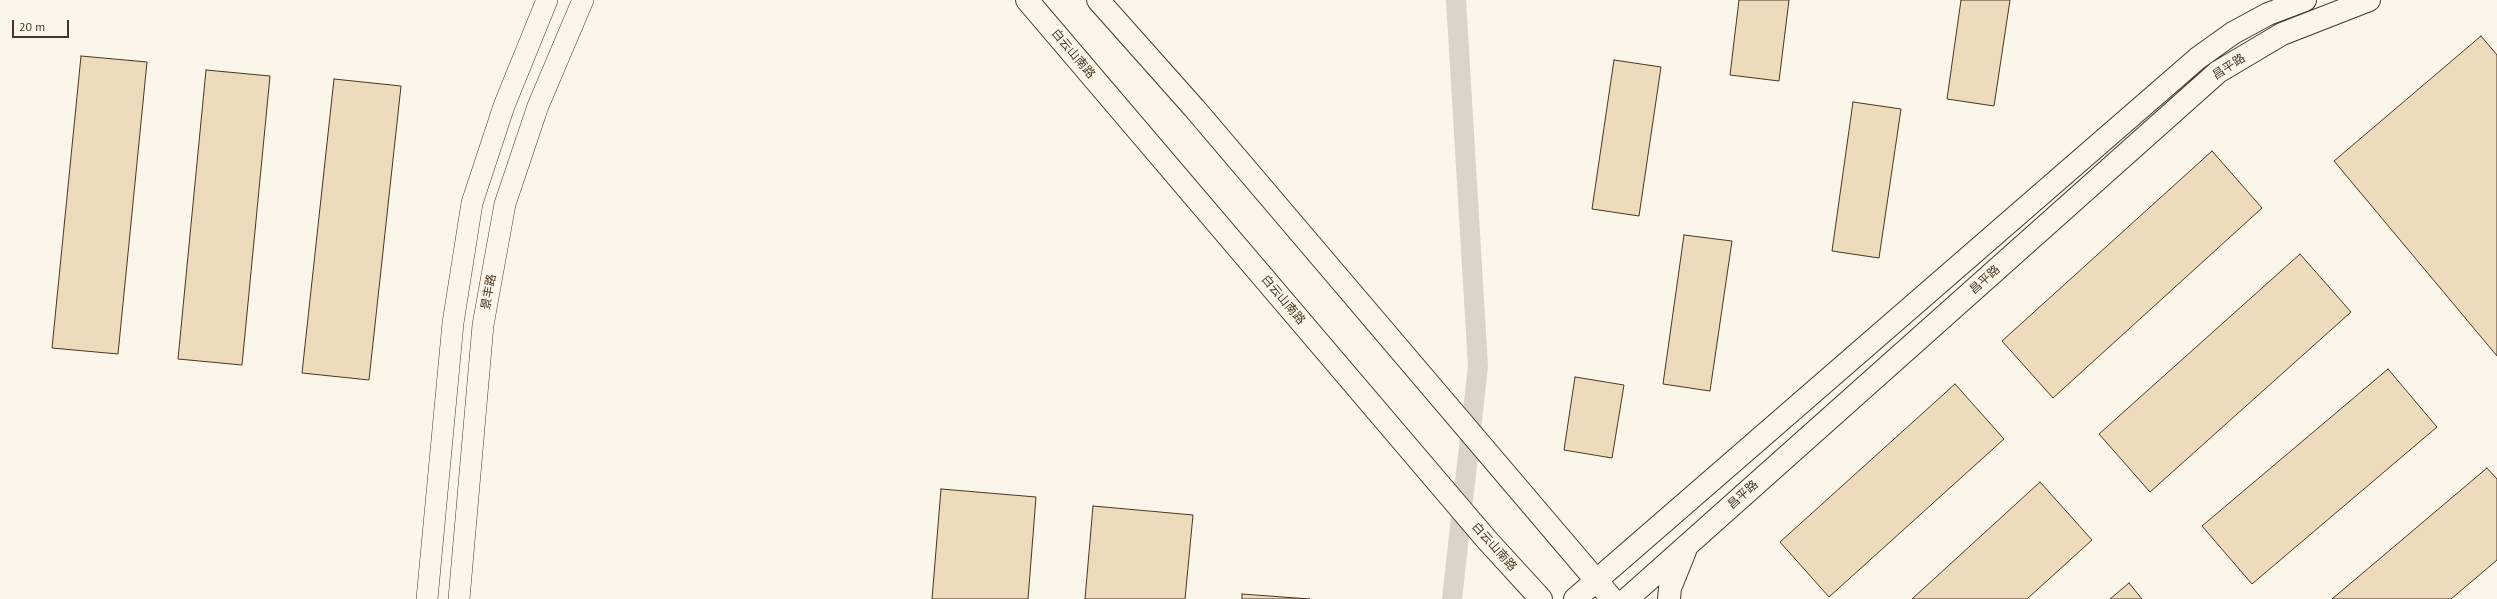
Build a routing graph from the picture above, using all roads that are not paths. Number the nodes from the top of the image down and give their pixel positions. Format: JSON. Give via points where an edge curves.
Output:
{"nodes":[{"id":1,"x":547,"y":0,"type":"edge"},
{"id":2,"x":1027,"y":0,"type":"edge"},
{"id":3,"x":2305,"y":0,"type":"edge"},
{"id":4,"x":2369,"y":0,"type":"edge"},
{"id":5,"x":582,"y":3,"type":"edge"},
{"id":6,"x":1101,"y":4,"type":"edge"},
{"id":7,"x":1687,"y":545,"type":"junction"},
{"id":8,"x":1596,"y":580,"type":"junction"},
{"id":9,"x":427,"y":599,"type":"edge"},
{"id":10,"x":459,"y":599,"type":"edge"},
{"id":11,"x":1542,"y":599,"type":"edge"},
{"id":12,"x":1575,"y":599,"type":"edge"},
{"id":13,"x":1612,"y":599,"type":"edge"},
{"id":14,"x":1627,"y":599,"type":"edge"},
{"id":15,"x":1669,"y":599,"type":"edge"}],
"edges":[{"from":1,"to":9,"type":"street","via":[[504,106],[472,203],[453,323]]},
{"from":2,"to":11,"type":"main road","name":"白云山南路","via":[[1487,540]]},
{"from":3,"to":8,"type":"main road","name":"昌平路","via":[[2268,14],[2233,33],[2198,58]]},
{"from":4,"to":7,"type":"main road","name":"昌平路","via":[[2282,34],[2218,72]]},
{"from":5,"to":10,"type":"street","name":"景丰路","via":[[538,106],[505,204],[483,325]]},
{"from":6,"to":8,"type":"main road","via":[[1200,115]]},
{"from":7,"to":14,"type":"main road","name":"昌平路"},
{"from":7,"to":15,"type":"main road","via":[[1670,588]]},
{"from":8,"to":12,"type":"main road","name":"昌平路"},
{"from":8,"to":13,"type":"main road"}]}
